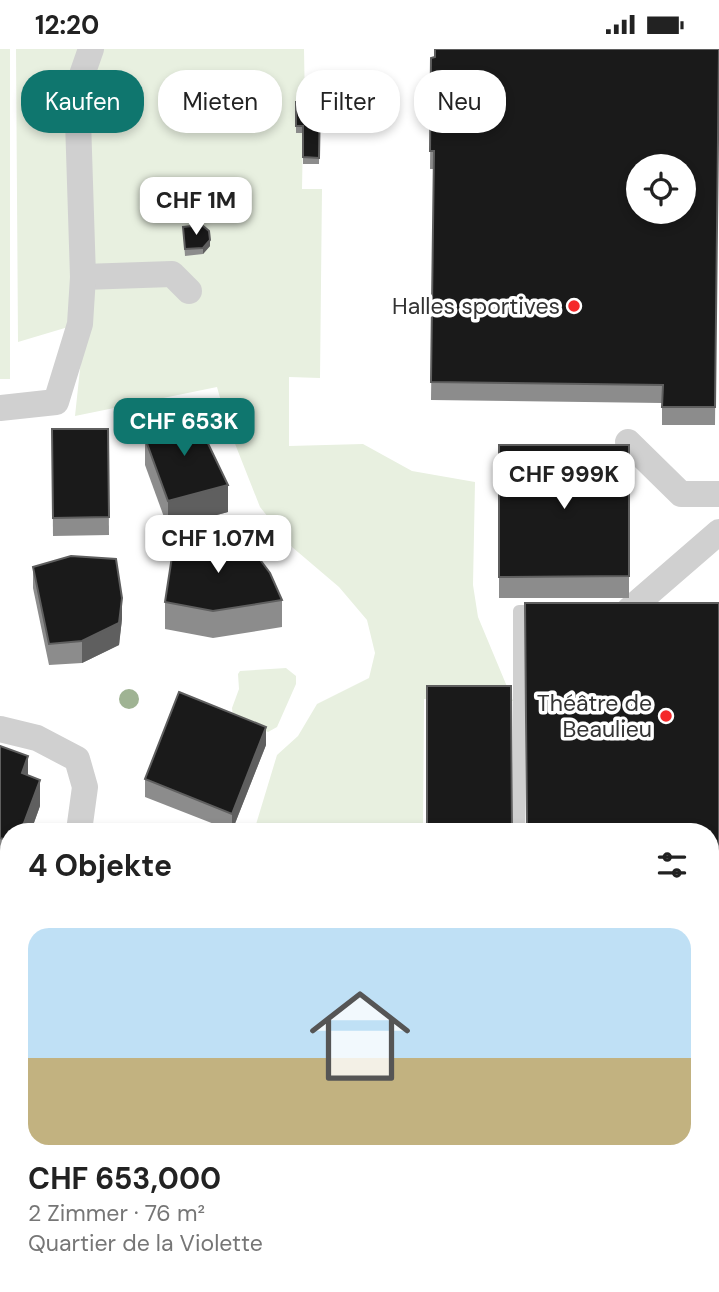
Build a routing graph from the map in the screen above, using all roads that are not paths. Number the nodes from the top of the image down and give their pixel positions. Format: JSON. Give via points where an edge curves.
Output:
{"nodes":[{"id":1,"x":91,"y":49,"type":"edge"},
{"id":2,"x":83,"y":277,"type":"junction"},
{"id":3,"x":189,"y":291,"type":"dead end"},
{"id":4,"x":0,"y":408,"type":"edge"},
{"id":5,"x":628,"y":442,"type":"edge"},
{"id":6,"x":719,"y":494,"type":"edge"},
{"id":7,"x":719,"y":532,"type":"edge"},
{"id":8,"x":622,"y":610,"type":"edge"},
{"id":9,"x":560,"y":611,"type":"edge"},
{"id":10,"x":0,"y":729,"type":"edge"},
{"id":11,"x":80,"y":823,"type":"edge"},
{"id":12,"x":519,"y":823,"type":"edge"}],
"edges":[{"from":1,"to":2,"type":"street","via":[[77,89]]},
{"from":2,"to":3,"type":"street","via":[[172,274]]},
{"from":2,"to":4,"type":"street","via":[[80,324],[56,402]]},
{"from":5,"to":6,"type":"street","via":[[681,494]]},
{"from":7,"to":8,"type":"street"},
{"from":9,"to":12,"type":"lane","via":[[519,611]]},
{"from":10,"to":11,"type":"street","via":[[37,738],[77,759],[85,787]]}]}
